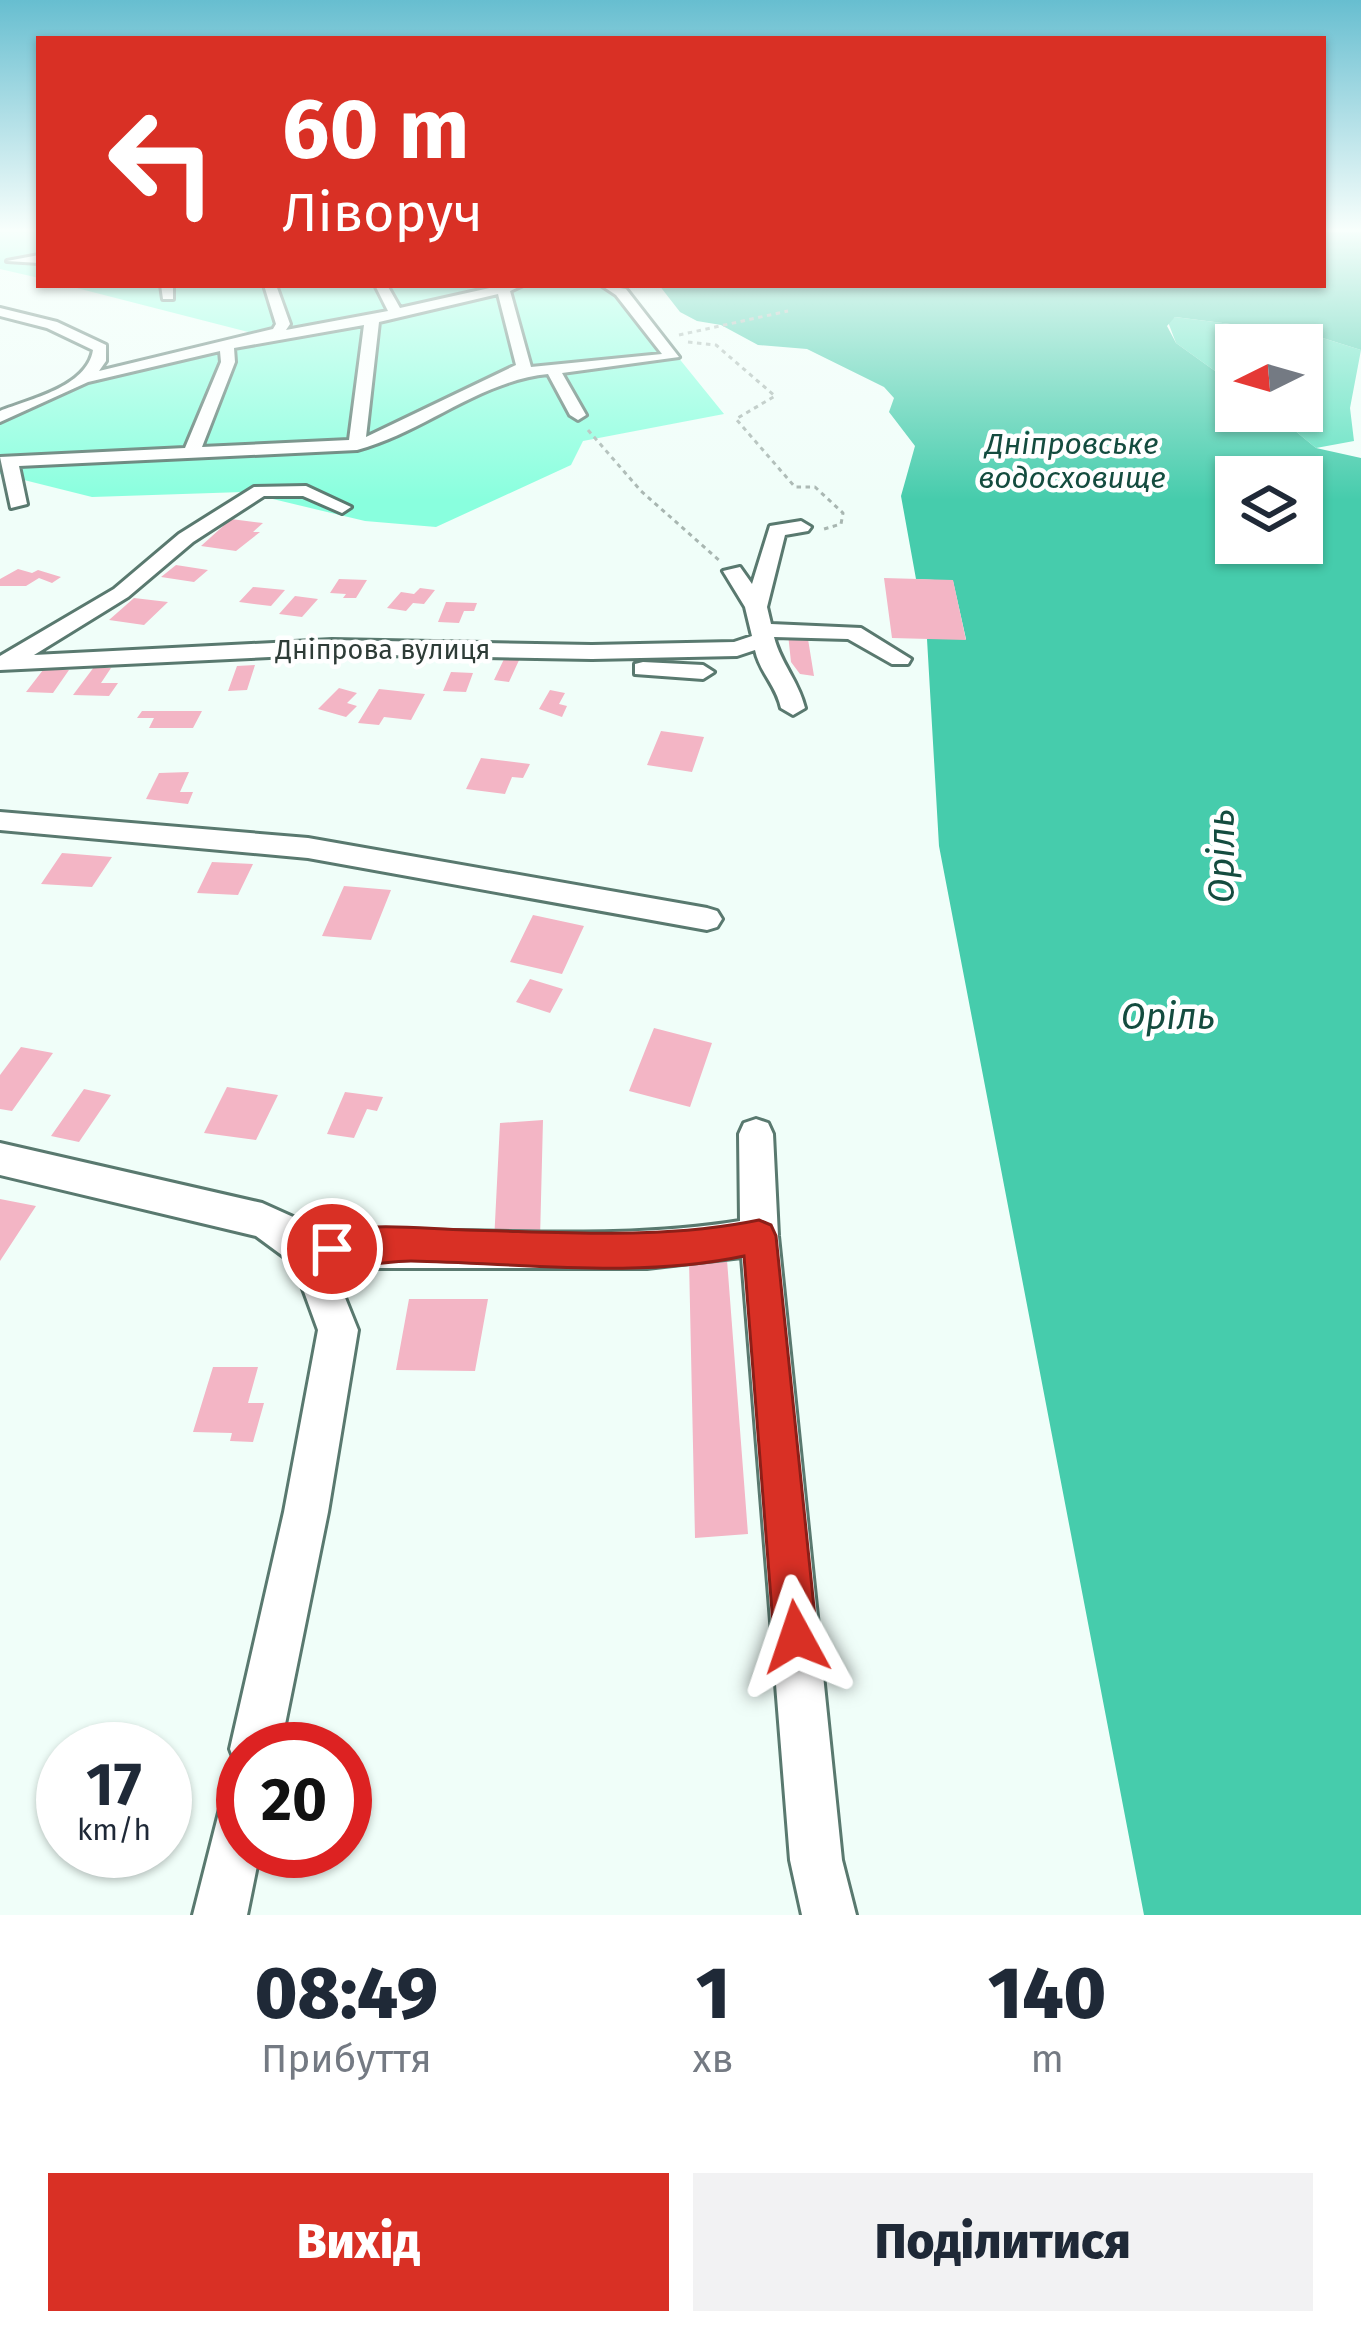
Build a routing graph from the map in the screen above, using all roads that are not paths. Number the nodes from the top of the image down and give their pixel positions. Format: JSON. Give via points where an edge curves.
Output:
{"nodes":[{"id":1,"x":41,"y":321,"type":"edge"},
{"id":2,"x":282,"y":321,"type":"edge"},
{"id":3,"x":359,"y":321,"type":"edge"},
{"id":4,"x":372,"y":321,"type":"edge"},
{"id":5,"x":507,"y":321,"type":"edge"},
{"id":6,"x":643,"y":321,"type":"edge"},
{"id":7,"x":261,"y":340,"type":"junction"},
{"id":8,"x":226,"y":345,"type":"junction"},
{"id":9,"x":553,"y":370,"type":"junction"},
{"id":10,"x":505,"y":374,"type":"junction"},
{"id":11,"x":89,"y":378,"type":"junction"},
{"id":12,"x":578,"y":415,"type":"road end"},
{"id":13,"x":0,"y":417,"type":"edge"},
{"id":14,"x":357,"y":445,"type":"junction"},
{"id":15,"x":191,"y":454,"type":"junction"},
{"id":16,"x":4,"y":462,"type":"edge"},
{"id":17,"x":18,"y":504,"type":"dead end"},
{"id":18,"x":342,"y":507,"type":"dead end"},
{"id":19,"x":801,"y":526,"type":"road end"},
{"id":20,"x":733,"y":571,"type":"road end"},
{"id":21,"x":760,"y":626,"type":"junction"},
{"id":22,"x":592,"y":652,"type":"junction"},
{"id":23,"x":901,"y":659,"type":"dead end"},
{"id":24,"x":1,"y":664,"type":"edge"},
{"id":25,"x":703,"y":672,"type":"dead end"},
{"id":26,"x":793,"y":708,"type":"dead end"},
{"id":27,"x":0,"y":821,"type":"edge"},
{"id":28,"x":707,"y":919,"type":"dead end"},
{"id":29,"x":756,"y":1133,"type":"dead end"},
{"id":30,"x":0,"y":1159,"type":"edge"},
{"id":31,"x":759,"y":1236,"type":"junction"},
{"id":32,"x":308,"y":1252,"type":"junction"},
{"id":33,"x":262,"y":1722,"type":"edge"},
{"id":34,"x":228,"y":1878,"type":"edge"},
{"id":35,"x":220,"y":1915,"type":"edge"},
{"id":36,"x":829,"y":1915,"type":"edge"}],
"edges":[{"from":1,"to":11,"type":"street","via":[[101,348]]},
{"from":2,"to":7,"type":"street"},
{"from":3,"to":7,"type":"street"},
{"from":4,"to":14,"type":"street"},
{"from":5,"to":10,"type":"street","via":[[524,367]]},
{"from":6,"to":9,"type":"street","via":[[672,357]]},
{"from":7,"to":8,"type":"street"},
{"from":8,"to":11,"type":"street"},
{"from":8,"to":15,"type":"street","via":[[228,362]]},
{"from":9,"to":10,"type":"street"},
{"from":9,"to":12,"type":"street"},
{"from":10,"to":14,"type":"street"},
{"from":11,"to":13,"type":"street"},
{"from":14,"to":15,"type":"street"},
{"from":15,"to":16,"type":"street"},
{"from":16,"to":17,"type":"street","via":[[13,470]]},
{"from":18,"to":24,"type":"street","name":"Дніпрова вулиця","via":[[306,491],[260,491],[121,593]]},
{"from":19,"to":21,"type":"street","via":[[777,530]]},
{"from":20,"to":21,"type":"street"},
{"from":21,"to":22,"type":"street","name":"Дніпрова вулиця","via":[[737,649]]},
{"from":21,"to":23,"type":"street","name":"Дніпрова вулиця","via":[[853,633]]},
{"from":21,"to":26,"type":"street"},
{"from":22,"to":24,"type":"street","name":"Дніпрова вулиця","via":[[332,647]]},
{"from":22,"to":25,"type":"street","via":[[643,669]]},
{"from":27,"to":28,"type":"street","via":[[308,848]]},
{"from":29,"to":31,"type":"street"},
{"from":30,"to":32,"type":"street","via":[[262,1220]]},
{"from":31,"to":32,"type":"street","via":[[708,1247]]},
{"from":31,"to":36,"type":"street","via":[[816,1860]]},
{"from":32,"to":33,"type":"street","via":[[338,1330]]},
{"from":34,"to":35,"type":"street"}]}
